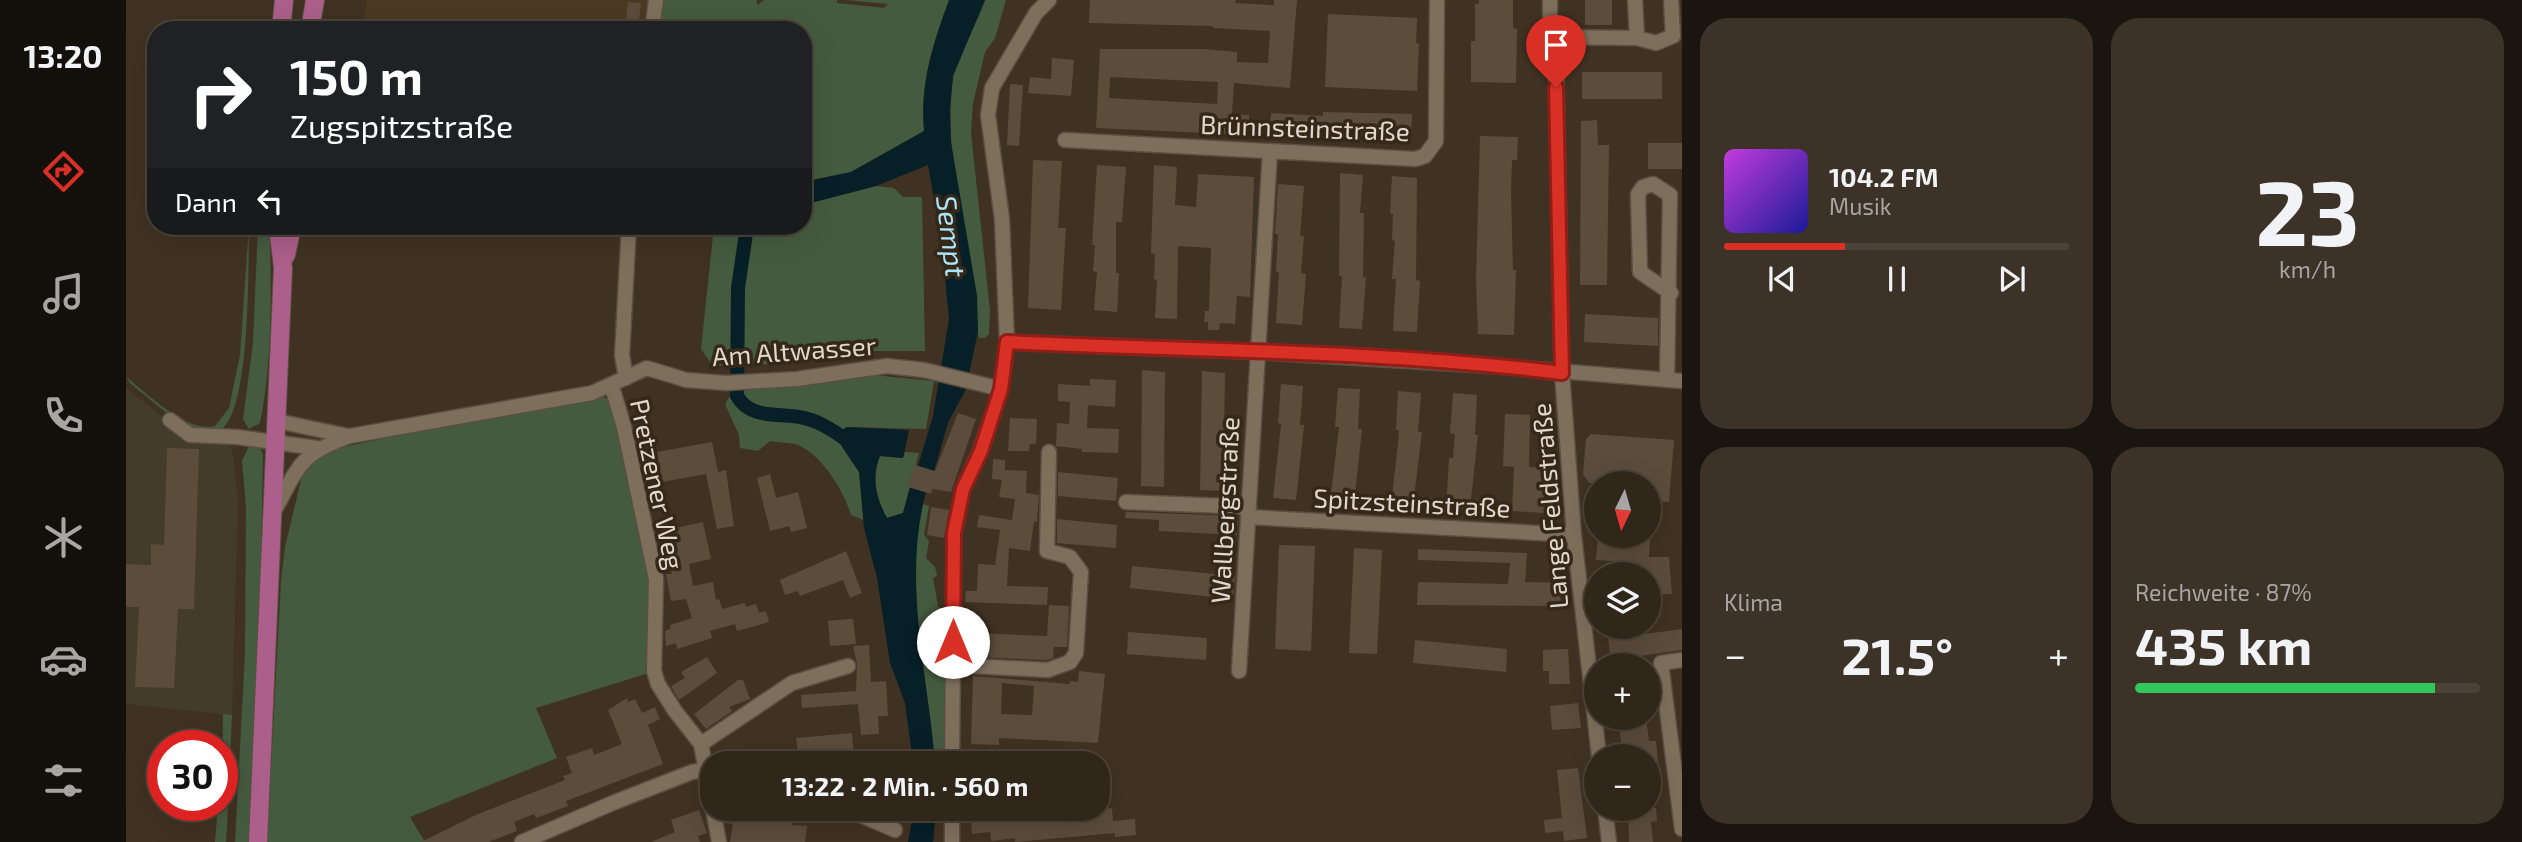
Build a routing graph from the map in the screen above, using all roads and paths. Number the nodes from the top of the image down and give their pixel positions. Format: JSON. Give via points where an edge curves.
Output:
{"nodes":[{"id":1,"x":284,"y":0,"type":"edge"},
{"id":2,"x":315,"y":0,"type":"edge"},
{"id":3,"x":656,"y":0,"type":"edge"},
{"id":4,"x":1049,"y":0,"type":"edge"},
{"id":5,"x":1437,"y":0,"type":"edge"},
{"id":6,"x":1550,"y":0,"type":"edge"},
{"id":7,"x":1635,"y":0,"type":"edge"},
{"id":8,"x":1671,"y":0,"type":"edge"},
{"id":9,"x":282,"y":21,"type":"edge"},
{"id":10,"x":312,"y":21,"type":"edge"},
{"id":11,"x":653,"y":21,"type":"edge"},
{"id":12,"x":1550,"y":37,"type":"junction"},
{"id":13,"x":1637,"y":38,"type":"junction"},
{"id":14,"x":1065,"y":140,"type":"dead end"},
{"id":15,"x":1270,"y":151,"type":"junction"},
{"id":16,"x":279,"y":235,"type":"edge"},
{"id":17,"x":290,"y":235,"type":"edge"},
{"id":18,"x":629,"y":235,"type":"edge"},
{"id":19,"x":283,"y":268,"type":"junction"},
{"id":20,"x":1671,"y":293,"type":"junction"},
{"id":21,"x":1007,"y":342,"type":"junction"},
{"id":22,"x":1258,"y":352,"type":"junction"},
{"id":23,"x":1562,"y":373,"type":"junction"},
{"id":24,"x":626,"y":378,"type":"junction"},
{"id":25,"x":1675,"y":381,"type":"edge"},
{"id":26,"x":612,"y":387,"type":"junction"},
{"id":27,"x":1001,"y":389,"type":"junction"},
{"id":28,"x":170,"y":420,"type":"dead end"},
{"id":29,"x":277,"y":421,"type":"junction"},
{"id":30,"x":350,"y":436,"type":"junction"},
{"id":31,"x":276,"y":442,"type":"junction"},
{"id":32,"x":317,"y":448,"type":"junction"},
{"id":33,"x":1049,"y":452,"type":"dead end"},
{"id":34,"x":1126,"y":502,"type":"dead end"},
{"id":35,"x":273,"y":512,"type":"junction"},
{"id":36,"x":1249,"y":512,"type":"junction"},
{"id":37,"x":1574,"y":535,"type":"junction"},
{"id":38,"x":1590,"y":653,"type":"edge"},
{"id":39,"x":1682,"y":660,"type":"edge"},
{"id":40,"x":1661,"y":663,"type":"edge"},
{"id":41,"x":953,"y":665,"type":"junction"},
{"id":42,"x":848,"y":666,"type":"dead end"},
{"id":43,"x":1239,"y":671,"type":"dead end"},
{"id":44,"x":1661,"y":701,"type":"edge"},
{"id":45,"x":701,"y":744,"type":"junction"},
{"id":46,"x":703,"y":751,"type":"edge"},
{"id":47,"x":951,"y":751,"type":"edge"},
{"id":48,"x":700,"y":772,"type":"edge"},
{"id":49,"x":716,"y":821,"type":"edge"},
{"id":50,"x":874,"y":821,"type":"edge"},
{"id":51,"x":952,"y":821,"type":"edge"},
{"id":52,"x":1607,"y":821,"type":"edge"},
{"id":53,"x":1682,"y":829,"type":"edge"},
{"id":54,"x":895,"y":830,"type":"dead end"},
{"id":55,"x":258,"y":842,"type":"edge"},
{"id":56,"x":522,"y":842,"type":"edge"},
{"id":57,"x":719,"y":842,"type":"edge"},
{"id":58,"x":952,"y":842,"type":"edge"},
{"id":59,"x":1609,"y":842,"type":"edge"}],
"edges":[{"from":1,"to":9,"type":"main road"},
{"from":2,"to":10,"type":"main road"},
{"from":3,"to":11,"type":"street"},
{"from":4,"to":21,"type":"street","via":[[1002,69],[992,88],[988,114],[1002,219]]},
{"from":5,"to":15,"type":"street","name":"Brünnsteinstraße","via":[[1436,141],[1425,156]]},
{"from":6,"to":12,"type":"street","name":"Lange Feldstraße"},
{"from":7,"to":13,"type":"street"},
{"from":8,"to":13,"type":"street","via":[[1669,40],[1656,43]]},
{"from":12,"to":13,"type":"street"},
{"from":12,"to":23,"type":"street","name":"Lange Feldstraße","via":[[1556,62]]},
{"from":14,"to":15,"type":"street","name":"Brünnsteinstraße"},
{"from":15,"to":22,"type":"street","name":"Wallbergstraße"},
{"from":16,"to":19,"type":"main road"},
{"from":17,"to":19,"type":"main road"},
{"from":18,"to":24,"type":"street","name":"Pretzener Weg","via":[[622,355]]},
{"from":19,"to":29,"type":"main road"},
{"from":20,"to":20,"type":"street","via":[[1670,195],[1653,184],[1638,194],[1640,272]]},
{"from":20,"to":25,"type":"street"},
{"from":21,"to":22,"type":"street"},
{"from":21,"to":27,"type":"street"},
{"from":22,"to":23,"type":"street"},
{"from":22,"to":36,"type":"street","name":"Wallbergstraße"},
{"from":23,"to":25,"type":"street"},
{"from":23,"to":37,"type":"street","name":"Lange Feldstraße"},
{"from":24,"to":26,"type":"street","name":"Am Altwasser"},
{"from":24,"to":27,"type":"street","name":"Am Altwasser","via":[[648,368],[687,380],[726,383],[887,366]]},
{"from":26,"to":30,"type":"street","name":"Am Altwasser"},
{"from":26,"to":45,"type":"street","name":"Pretzener Weg","via":[[656,579],[654,671],[675,711]]},
{"from":27,"to":41,"type":"street","via":[[963,489],[954,533]]},
{"from":28,"to":31,"type":"street","name":"Am Altwasser","via":[[190,435]]},
{"from":29,"to":30,"type":"street","name":"Am Altwasser"},
{"from":29,"to":31,"type":"main road"},
{"from":30,"to":32,"type":"street","name":"Am Altwasser"},
{"from":31,"to":32,"type":"street","name":"Am Altwasser"},
{"from":31,"to":35,"type":"main road"},
{"from":32,"to":35,"type":"street","via":[[303,461]]},
{"from":33,"to":41,"type":"street","via":[[1047,551],[1070,558],[1081,572],[1076,653],[1070,662],[1048,670]]},
{"from":34,"to":36,"type":"street","name":"Spitzsteinstraße"},
{"from":35,"to":55,"type":"main road"},
{"from":36,"to":37,"type":"street","name":"Spitzsteinstraße"},
{"from":36,"to":43,"type":"street","name":"Wallbergstraße"},
{"from":37,"to":38,"type":"street","name":"Lange Feldstraße"},
{"from":39,"to":40,"type":"street"},
{"from":41,"to":47,"type":"street"},
{"from":42,"to":45,"type":"street","via":[[792,683]]},
{"from":44,"to":53,"type":"street"},
{"from":45,"to":46,"type":"street"},
{"from":48,"to":56,"type":"street"},
{"from":49,"to":57,"type":"street"},
{"from":50,"to":54,"type":"street"},
{"from":51,"to":58,"type":"street"},
{"from":52,"to":59,"type":"street"}]}
